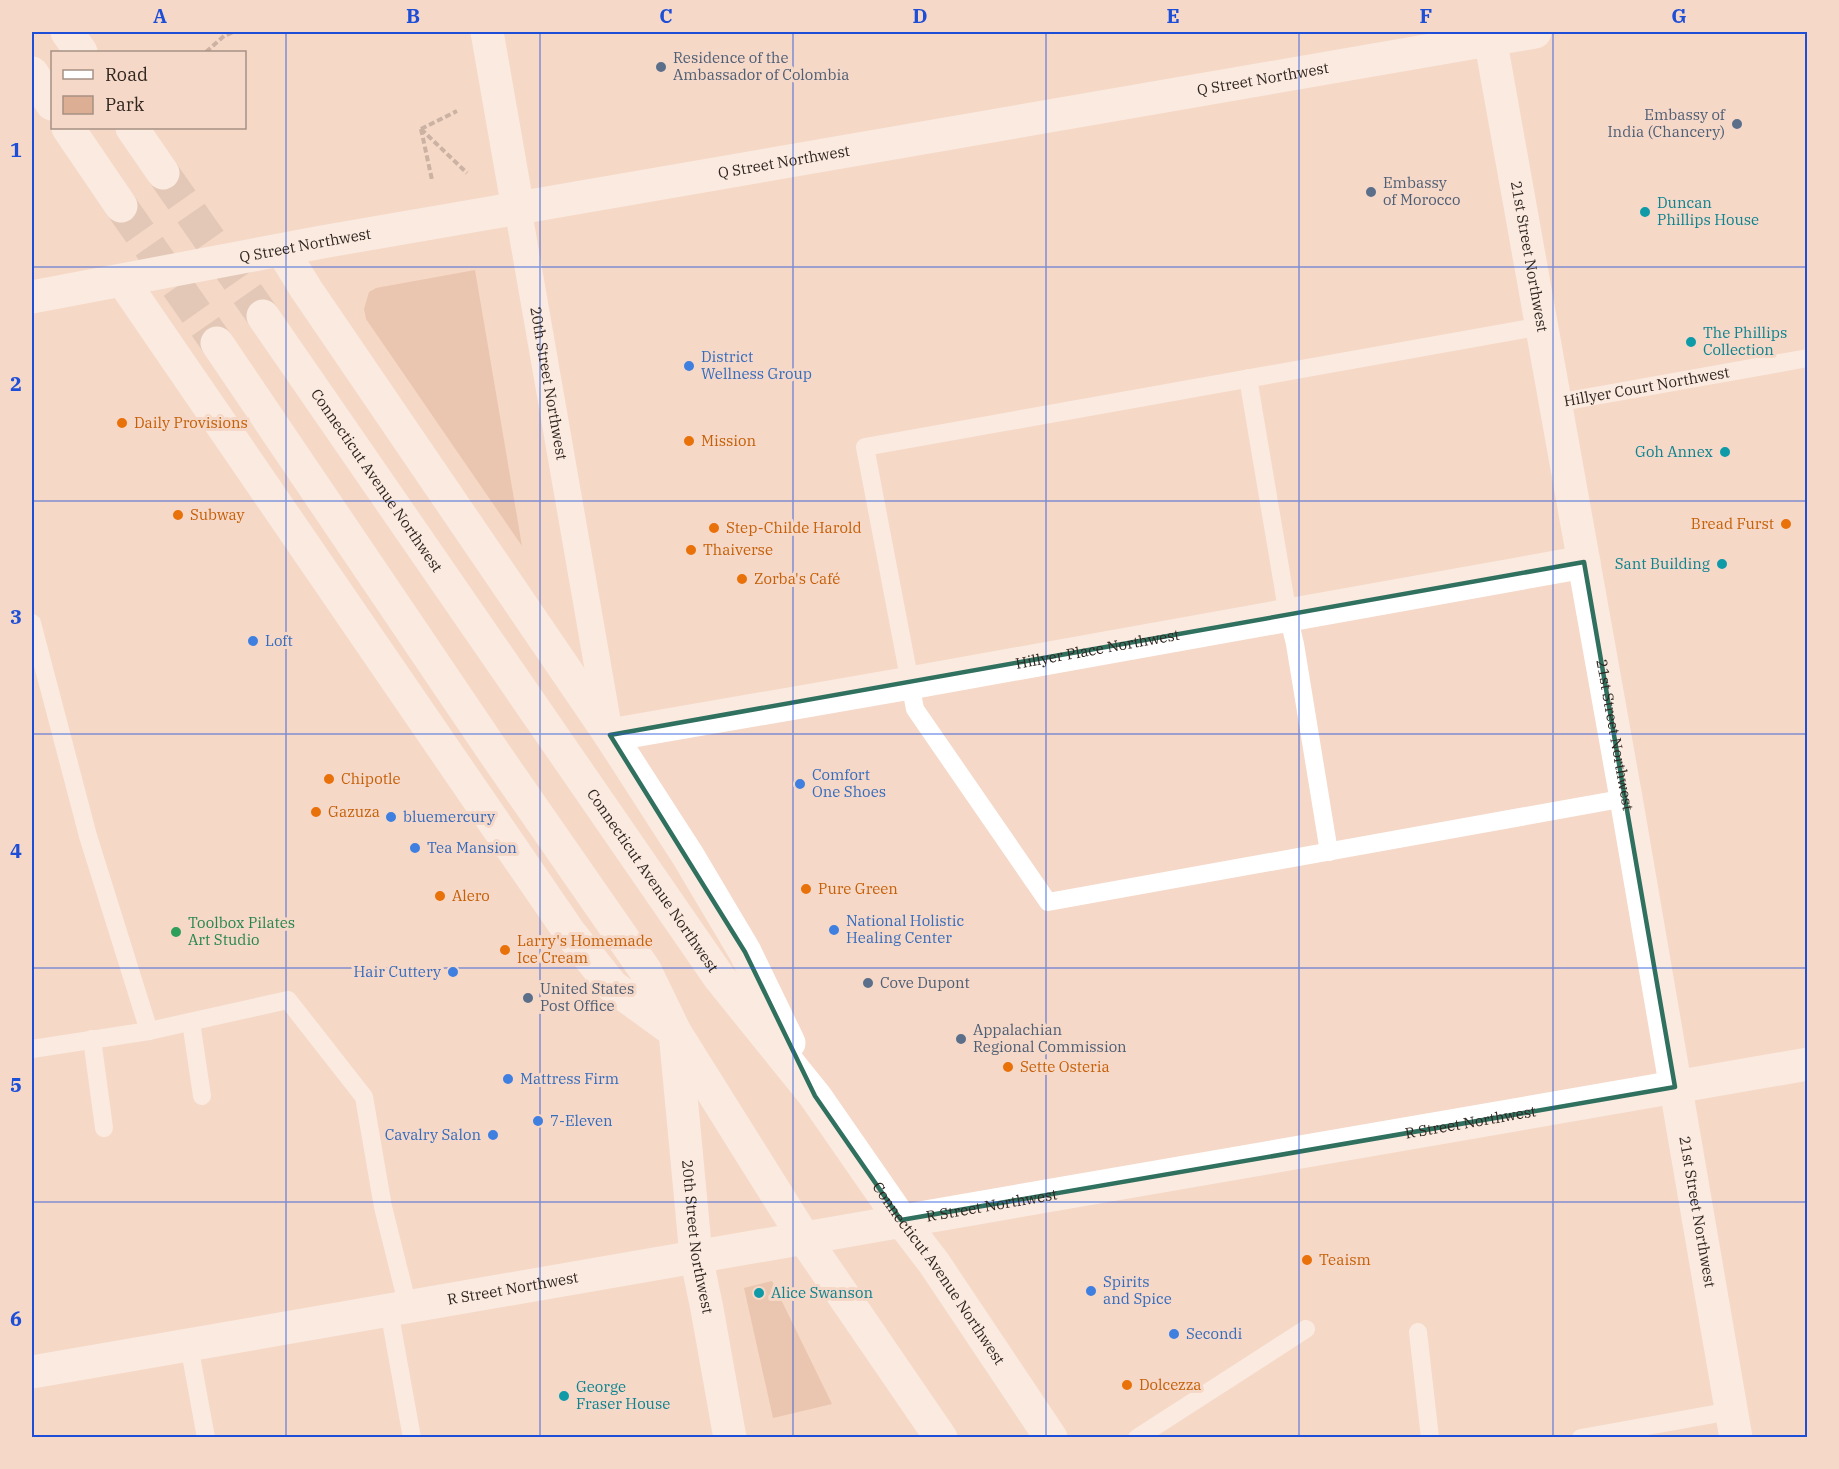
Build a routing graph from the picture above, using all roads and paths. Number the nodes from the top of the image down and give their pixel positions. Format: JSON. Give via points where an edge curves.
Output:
{"nodes":[{"id":1,"x":67,"y":32,"type":"edge"},
{"id":2,"x":233,"y":32,"type":"edge"},
{"id":3,"x":487,"y":32,"type":"edge"},
{"id":4,"x":1535,"y":32,"type":"edge"},
{"id":5,"x":1490,"y":36,"type":"edge"},
{"id":6,"x":80,"y":51,"type":"edge"},
{"id":7,"x":207,"y":51,"type":"edge"},
{"id":8,"x":32,"y":73,"type":"edge"},
{"id":9,"x":51,"y":102,"type":"edge"},
{"id":10,"x":457,"y":111,"type":"dead end"},
{"id":11,"x":69,"y":129,"type":"edge"},
{"id":12,"x":133,"y":129,"type":"edge"},
{"id":13,"x":421,"y":129,"type":"junction"},
{"id":14,"x":163,"y":173,"type":"tunnel mouth"},
{"id":15,"x":467,"y":173,"type":"dead end"},
{"id":16,"x":432,"y":180,"type":"dead end"},
{"id":17,"x":121,"y":206,"type":"tunnel mouth"},
{"id":18,"x":518,"y":208,"type":"junction"},
{"id":19,"x":282,"y":250,"type":"junction"},
{"id":20,"x":123,"y":281,"type":"junction"},
{"id":21,"x":32,"y":297,"type":"edge"},
{"id":22,"x":263,"y":316,"type":"tunnel mouth"},
{"id":23,"x":1542,"y":326,"type":"junction"},
{"id":24,"x":217,"y":343,"type":"tunnel mouth"},
{"id":25,"x":1808,"y":358,"type":"edge"},
{"id":26,"x":1248,"y":378,"type":"junction"},
{"id":27,"x":1556,"y":403,"type":"junction"},
{"id":28,"x":1584,"y":562,"type":"junction"},
{"id":29,"x":1288,"y":615,"type":"junction"},
{"id":30,"x":32,"y":623,"type":"edge"},
{"id":31,"x":910,"y":683,"type":"junction"},
{"id":32,"x":610,"y":735,"type":"junction"},
{"id":33,"x":1626,"y":798,"type":"junction"},
{"id":34,"x":1329,"y":852,"type":"junction"},
{"id":35,"x":191,"y":1022,"type":"junction"},
{"id":36,"x":149,"y":1031,"type":"junction"},
{"id":37,"x":675,"y":1032,"type":"junction"},
{"id":38,"x":92,"y":1039,"type":"junction"},
{"id":39,"x":32,"y":1049,"type":"edge"},
{"id":40,"x":1808,"y":1064,"type":"edge"},
{"id":41,"x":1675,"y":1087,"type":"junction"},
{"id":42,"x":202,"y":1096,"type":"dead end"},
{"id":43,"x":815,"y":1096,"type":"junction"},
{"id":44,"x":104,"y":1128,"type":"dead end"},
{"id":45,"x":901,"y":1220,"type":"junction"},
{"id":46,"x":804,"y":1238,"type":"junction"},
{"id":47,"x":696,"y":1256,"type":"junction"},
{"id":48,"x":399,"y":1309,"type":"junction"},
{"id":49,"x":1306,"y":1329,"type":"dead end"},
{"id":50,"x":1418,"y":1332,"type":"dead end"},
{"id":51,"x":189,"y":1345,"type":"junction"},
{"id":52,"x":32,"y":1372,"type":"edge"},
{"id":53,"x":1734,"y":1424,"type":"edge"},
{"id":54,"x":206,"y":1437,"type":"edge"},
{"id":55,"x":412,"y":1437,"type":"edge"},
{"id":56,"x":730,"y":1437,"type":"edge"},
{"id":57,"x":941,"y":1437,"type":"edge"},
{"id":58,"x":1051,"y":1437,"type":"edge"},
{"id":59,"x":1137,"y":1437,"type":"edge"},
{"id":60,"x":1431,"y":1437,"type":"edge"},
{"id":61,"x":1581,"y":1437,"type":"edge"}],
"edges":[{"from":1,"to":6,"type":"main road"},
{"from":2,"to":7,"type":"path"},
{"from":3,"to":18,"type":"main road","name":"20th Street Northwest"},
{"from":4,"to":5,"type":"main road","name":"Q Street Northwest"},
{"from":5,"to":18,"type":"main road","name":"Q Street Northwest"},
{"from":5,"to":23,"type":"main road","name":"21st Street Northwest"},
{"from":8,"to":9,"type":"main road"},
{"from":10,"to":13,"type":"path"},
{"from":11,"to":17,"type":"main road"},
{"from":12,"to":14,"type":"main road"},
{"from":13,"to":15,"type":"path"},
{"from":13,"to":16,"type":"path"},
{"from":18,"to":19,"type":"main road","name":"Q Street Northwest"},
{"from":18,"to":32,"type":"street","name":"20th Street Northwest"},
{"from":19,"to":20,"type":"main road","name":"Q Street Northwest"},
{"from":19,"to":32,"type":"main road"},
{"from":20,"to":21,"type":"main road","name":"Q Street Northwest"},
{"from":20,"to":37,"type":"main road","via":[[570,933],[612,986]]},
{"from":22,"to":43,"type":"main road","name":"Connecticut Avenue Northwest","via":[[719,977]]},
{"from":23,"to":26,"type":"lane"},
{"from":23,"to":27,"type":"main road","name":"21st Street Northwest"},
{"from":24,"to":37,"type":"main road","via":[[645,970]]},
{"from":25,"to":27,"type":"lane","name":"Hillyer Court Northwest"},
{"from":26,"to":29,"type":"lane"},
{"from":26,"to":31,"type":"lane","via":[[866,447]]},
{"from":27,"to":28,"type":"main road","name":"21st Street Northwest"},
{"from":28,"to":29,"type":"main road","name":"Hillyer Place Northwest"},
{"from":28,"to":33,"type":"main road","name":"21st Street Northwest"},
{"from":29,"to":31,"type":"main road","name":"Hillyer Place Northwest"},
{"from":29,"to":34,"type":"lane"},
{"from":30,"to":36,"type":"lane","via":[[88,836]]},
{"from":31,"to":32,"type":"main road","name":"Hillyer Place Northwest"},
{"from":31,"to":34,"type":"lane","via":[[915,709],[1048,902]]},
{"from":32,"to":43,"type":"main road","via":[[745,952]]},
{"from":33,"to":34,"type":"lane"},
{"from":33,"to":41,"type":"main road","name":"21st Street Northwest"},
{"from":35,"to":36,"type":"lane"},
{"from":35,"to":42,"type":"lane"},
{"from":35,"to":48,"type":"lane","via":[[288,1000],[364,1097]]},
{"from":36,"to":38,"type":"lane"},
{"from":37,"to":46,"type":"main road"},
{"from":37,"to":47,"type":"main road","name":"20th Street Northwest"},
{"from":38,"to":39,"type":"lane"},
{"from":38,"to":44,"type":"lane"},
{"from":40,"to":41,"type":"main road","name":"R Street Northwest"},
{"from":41,"to":45,"type":"main road","name":"R Street Northwest"},
{"from":41,"to":53,"type":"main road","name":"21st Street Northwest"},
{"from":43,"to":45,"type":"main road","name":"Connecticut Avenue Northwest"},
{"from":45,"to":46,"type":"main road","name":"R Street Northwest"},
{"from":45,"to":58,"type":"main road","name":"Connecticut Avenue Northwest"},
{"from":46,"to":47,"type":"main road","name":"R Street Northwest"},
{"from":46,"to":57,"type":"main road"},
{"from":47,"to":48,"type":"main road","name":"R Street Northwest"},
{"from":47,"to":56,"type":"main road","name":"20th Street Northwest"},
{"from":48,"to":51,"type":"main road","name":"R Street Northwest"},
{"from":48,"to":55,"type":"lane"},
{"from":49,"to":59,"type":"lane"},
{"from":50,"to":60,"type":"lane"},
{"from":51,"to":52,"type":"main road","name":"R Street Northwest"},
{"from":51,"to":54,"type":"lane"},
{"from":53,"to":61,"type":"lane"}]}
